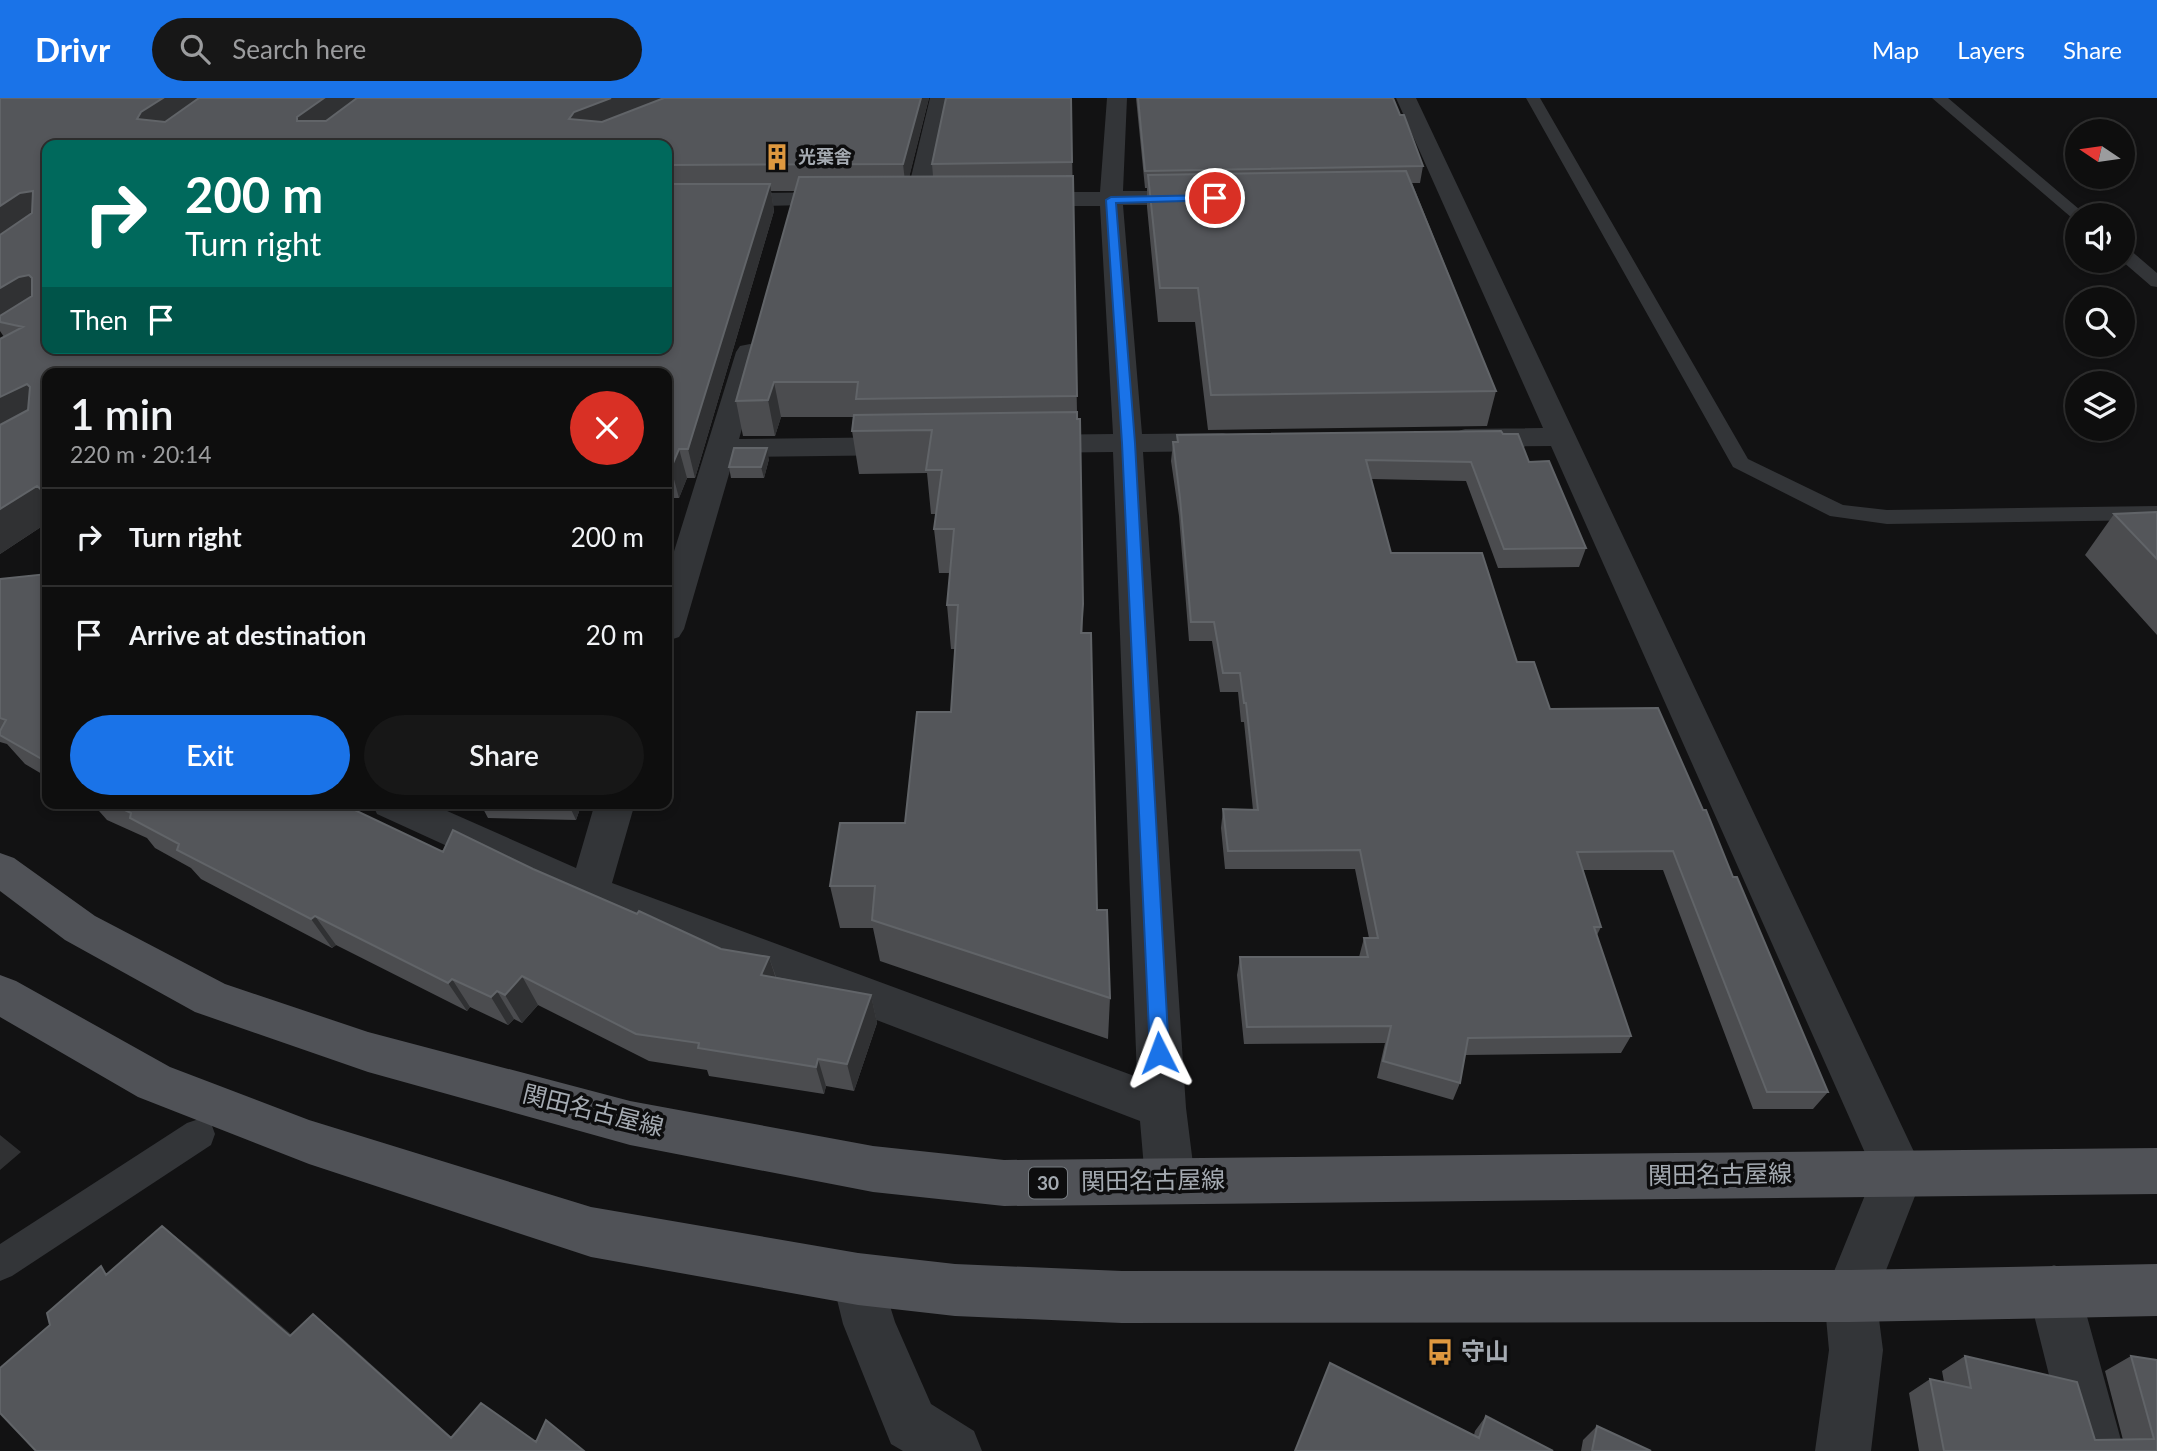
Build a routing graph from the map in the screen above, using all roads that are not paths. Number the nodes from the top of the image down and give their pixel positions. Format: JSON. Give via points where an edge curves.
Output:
{"nodes":[{"id":1,"x":940,"y":98,"type":"edge"},
{"id":2,"x":1117,"y":98,"type":"edge"},
{"id":3,"x":1406,"y":98,"type":"edge"},
{"id":4,"x":1533,"y":98,"type":"edge"},
{"id":5,"x":1939,"y":98,"type":"edge"},
{"id":6,"x":918,"y":198,"type":"junction"},
{"id":7,"x":945,"y":198,"type":"edge"},
{"id":8,"x":1220,"y":198,"type":"edge"},
{"id":9,"x":862,"y":199,"type":"edge"},
{"id":10,"x":890,"y":199,"type":"edge"},
{"id":11,"x":1001,"y":199,"type":"edge"},
{"id":12,"x":1111,"y":200,"type":"junction"},
{"id":13,"x":672,"y":202,"type":"edge"},
{"id":14,"x":2065,"y":204,"type":"edge"},
{"id":15,"x":2135,"y":263,"type":"edge"},
{"id":16,"x":2157,"y":282,"type":"edge"},
{"id":17,"x":756,"y":331,"type":"edge"},
{"id":18,"x":1561,"y":437,"type":"junction"},
{"id":19,"x":1436,"y":439,"type":"edge"},
{"id":20,"x":1254,"y":441,"type":"edge"},
{"id":21,"x":1128,"y":443,"type":"junction"},
{"id":22,"x":1003,"y":444,"type":"edge"},
{"id":23,"x":933,"y":445,"type":"edge"},
{"id":24,"x":723,"y":448,"type":"junction"},
{"id":25,"x":2157,"y":513,"type":"edge"},
{"id":26,"x":680,"y":536,"type":"edge"},
{"id":27,"x":672,"y":593,"type":"edge"},
{"id":28,"x":404,"y":809,"type":"edge"},
{"id":29,"x":613,"y":809,"type":"edge"},
{"id":30,"x":0,"y":869,"type":"edge"},
{"id":31,"x":589,"y":892,"type":"junction"},
{"id":32,"x":0,"y":994,"type":"edge"},
{"id":33,"x":1162,"y":1108,"type":"junction"},
{"id":34,"x":199,"y":1134,"type":"dead end"},
{"id":35,"x":2157,"y":1171,"type":"edge"},
{"id":36,"x":1899,"y":1173,"type":"junction"},
{"id":37,"x":1170,"y":1180,"type":"junction"},
{"id":38,"x":0,"y":1264,"type":"edge"},
{"id":39,"x":858,"y":1279,"type":"junction"},
{"id":40,"x":2157,"y":1290,"type":"edge"},
{"id":41,"x":2054,"y":1291,"type":"junction"},
{"id":42,"x":1850,"y":1296,"type":"junction"},
{"id":43,"x":954,"y":1451,"type":"edge"},
{"id":44,"x":1843,"y":1451,"type":"edge"},
{"id":45,"x":2096,"y":1451,"type":"edge"}],
"edges":[{"from":1,"to":6,"type":"street"},
{"from":2,"to":12,"type":"street"},
{"from":3,"to":18,"type":"street","via":[[1436,194]]},
{"from":4,"to":25,"type":"lane","via":[[1740,463],[1838,511],[1887,517]]},
{"from":5,"to":14,"type":"lane"},
{"from":6,"to":7,"type":"street"},
{"from":6,"to":10,"type":"street"},
{"from":8,"to":12,"type":"street"},
{"from":9,"to":13,"type":"street","via":[[789,214]]},
{"from":11,"to":12,"type":"street"},
{"from":12,"to":21,"type":"street"},
{"from":15,"to":16,"type":"lane"},
{"from":17,"to":24,"type":"street"},
{"from":18,"to":19,"type":"street"},
{"from":18,"to":36,"type":"street"},
{"from":20,"to":21,"type":"street"},
{"from":21,"to":22,"type":"street"},
{"from":21,"to":33,"type":"street"},
{"from":23,"to":24,"type":"street"},
{"from":24,"to":26,"type":"street"},
{"from":26,"to":27,"type":"street"},
{"from":28,"to":31,"type":"street"},
{"from":29,"to":31,"type":"street"},
{"from":30,"to":37,"type":"main road","name":"関田名古屋線","number":"30","via":[[80,928],[211,999],[368,1052],[617,1120],[873,1169],[1004,1183]]},
{"from":31,"to":33,"type":"street"},
{"from":32,"to":39,"type":"main road","via":[[154,1082],[309,1142],[591,1232]]},
{"from":33,"to":37,"type":"street"},
{"from":34,"to":38,"type":"lane"},
{"from":35,"to":36,"type":"main road","name":"関田名古屋線","number":"30"},
{"from":36,"to":37,"type":"main road","name":"関田名古屋線","number":"30"},
{"from":36,"to":42,"type":"street"},
{"from":39,"to":42,"type":"main road","via":[[955,1290],[1122,1297]]},
{"from":39,"to":43,"type":"street","via":[[869,1324],[911,1424]]},
{"from":40,"to":41,"type":"main road"},
{"from":41,"to":42,"type":"main road"},
{"from":41,"to":45,"type":"street"},
{"from":42,"to":44,"type":"street","via":[[1856,1350]]}]}
